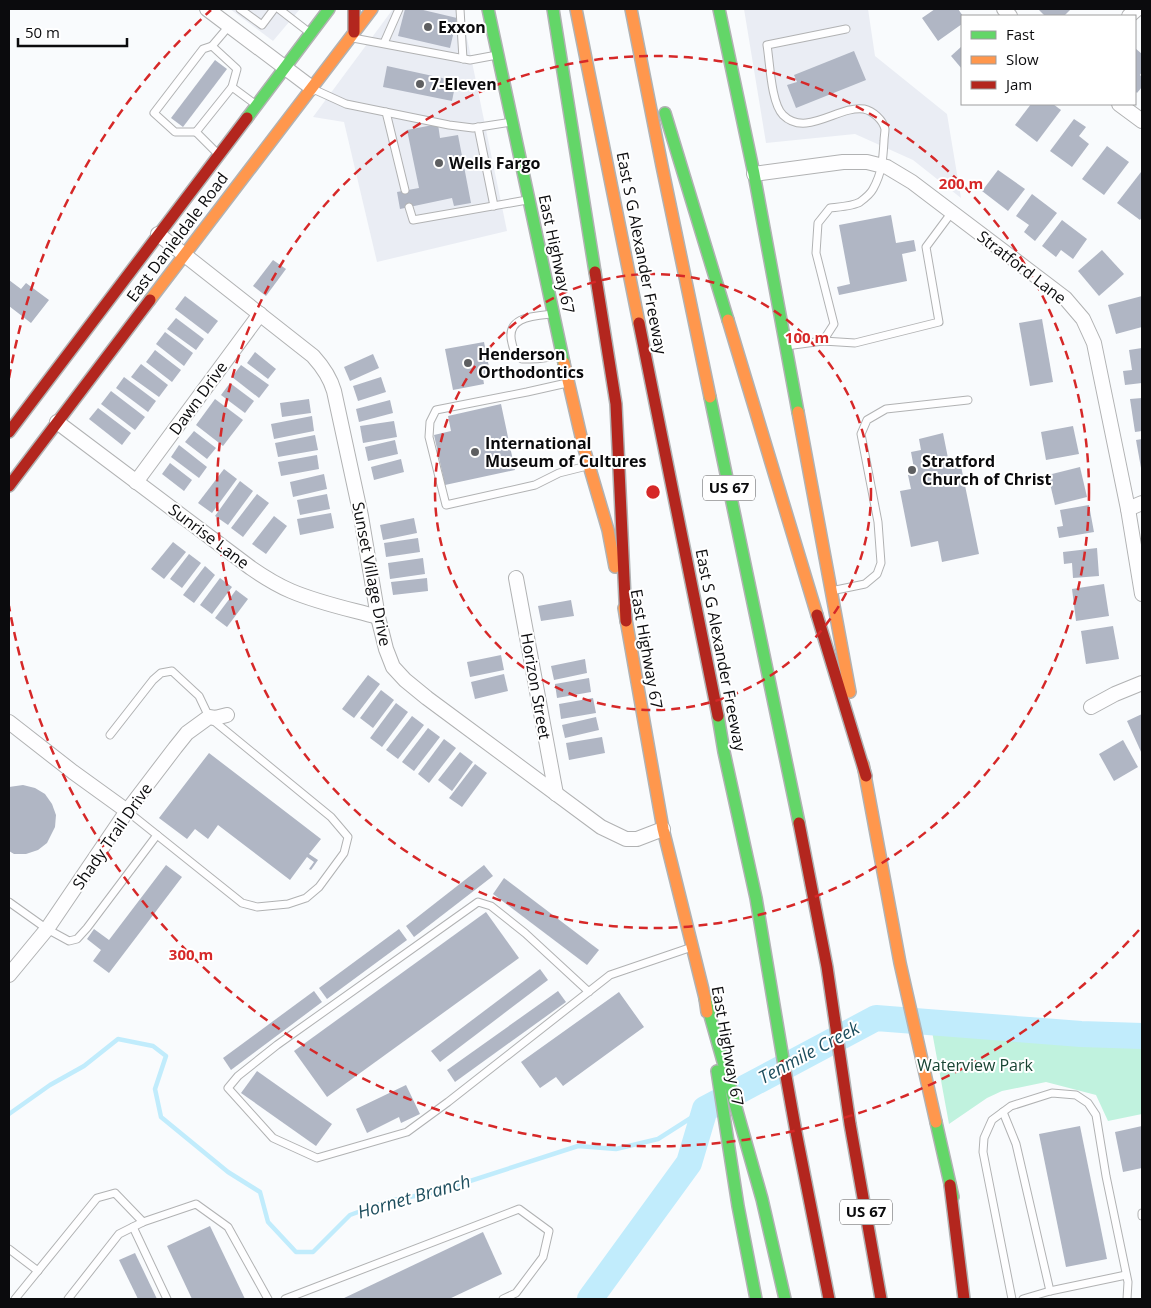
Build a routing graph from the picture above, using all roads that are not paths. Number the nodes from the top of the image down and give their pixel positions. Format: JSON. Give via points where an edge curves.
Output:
{"nodes":[{"id":1,"x":206,"y":9,"type":"edge"},
{"id":2,"x":240,"y":9,"type":"edge"},
{"id":3,"x":274,"y":9,"type":"edge"},
{"id":4,"x":278,"y":9,"type":"edge"},
{"id":5,"x":329,"y":9,"type":"edge"},
{"id":6,"x":354,"y":9,"type":"edge"},
{"id":7,"x":372,"y":9,"type":"edge"},
{"id":8,"x":398,"y":9,"type":"edge"},
{"id":9,"x":460,"y":9,"type":"edge"},
{"id":10,"x":488,"y":9,"type":"edge"},
{"id":11,"x":553,"y":9,"type":"edge"},
{"id":12,"x":576,"y":9,"type":"edge"},
{"id":13,"x":632,"y":9,"type":"edge"},
{"id":14,"x":719,"y":9,"type":"edge"},
{"id":15,"x":229,"y":26,"type":"junction"},
{"id":16,"x":846,"y":29,"type":"dead end"},
{"id":17,"x":310,"y":33,"type":"junction"},
{"id":18,"x":352,"y":35,"type":"junction"},
{"id":19,"x":384,"y":44,"type":"junction"},
{"id":20,"x":212,"y":46,"type":"junction"},
{"id":21,"x":498,"y":55,"type":"junction"},
{"id":22,"x":463,"y":59,"type":"junction"},
{"id":23,"x":284,"y":67,"type":"junction"},
{"id":24,"x":232,"y":87,"type":"junction"},
{"id":25,"x":312,"y":88,"type":"junction"},
{"id":26,"x":256,"y":105,"type":"junction"},
{"id":27,"x":1120,"y":105,"type":"edge"},
{"id":28,"x":386,"y":112,"type":"junction"},
{"id":29,"x":1142,"y":121,"type":"edge"},
{"id":30,"x":512,"y":122,"type":"junction"},
{"id":31,"x":478,"y":127,"type":"junction"},
{"id":32,"x":196,"y":132,"type":"junction"},
{"id":33,"x":219,"y":154,"type":"junction"},
{"id":34,"x":883,"y":166,"type":"junction"},
{"id":35,"x":754,"y":174,"type":"junction"},
{"id":36,"x":406,"y":190,"type":"dead end"},
{"id":37,"x":528,"y":200,"type":"junction"},
{"id":38,"x":494,"y":206,"type":"junction"},
{"id":39,"x":409,"y":207,"type":"dead end"},
{"id":40,"x":952,"y":212,"type":"junction"},
{"id":41,"x":158,"y":234,"type":"junction"},
{"id":42,"x":184,"y":255,"type":"junction"},
{"id":43,"x":260,"y":314,"type":"junction"},
{"id":44,"x":553,"y":314,"type":"junction"},
{"id":45,"x":823,"y":341,"type":"junction"},
{"id":46,"x":786,"y":346,"type":"junction"},
{"id":47,"x":562,"y":355,"type":"junction"},
{"id":48,"x":568,"y":383,"type":"junction"},
{"id":49,"x":968,"y":400,"type":"dead end"},
{"id":50,"x":57,"y":422,"type":"junction"},
{"id":51,"x":9,"y":432,"type":"edge"},
{"id":52,"x":589,"y":465,"type":"junction"},
{"id":53,"x":136,"y":482,"type":"junction"},
{"id":54,"x":9,"y":486,"type":"edge"},
{"id":55,"x":1142,"y":502,"type":"edge"},
{"id":56,"x":1128,"y":509,"type":"junction"},
{"id":57,"x":516,"y":578,"type":"dead end"},
{"id":58,"x":831,"y":591,"type":"junction"},
{"id":59,"x":1142,"y":594,"type":"edge"},
{"id":60,"x":378,"y":617,"type":"junction"},
{"id":61,"x":626,"y":621,"type":"junction"},
{"id":62,"x":1142,"y":683,"type":"edge"},
{"id":63,"x":1091,"y":708,"type":"dead end"},
{"id":64,"x":227,"y":715,"type":"dead end"},
{"id":65,"x":209,"y":717,"type":"junction"},
{"id":66,"x":9,"y":722,"type":"edge"},
{"id":67,"x":110,"y":735,"type":"dead end"},
{"id":68,"x":866,"y":776,"type":"junction"},
{"id":69,"x":556,"y":794,"type":"junction"},
{"id":70,"x":127,"y":811,"type":"junction"},
{"id":71,"x":663,"y":829,"type":"junction"},
{"id":72,"x":157,"y":835,"type":"junction"},
{"id":73,"x":9,"y":902,"type":"edge"},
{"id":74,"x":47,"y":929,"type":"junction"},
{"id":75,"x":692,"y":947,"type":"junction"},
{"id":76,"x":9,"y":975,"type":"edge"},
{"id":77,"x":589,"y":992,"type":"junction"},
{"id":78,"x":705,"y":998,"type":"junction"},
{"id":79,"x":1002,"y":1112,"type":"junction"},
{"id":80,"x":950,"y":1185,"type":"junction"},
{"id":81,"x":143,"y":1222,"type":"junction"},
{"id":82,"x":133,"y":1227,"type":"junction"},
{"id":83,"x":9,"y":1249,"type":"edge"},
{"id":84,"x":38,"y":1271,"type":"junction"},
{"id":85,"x":1126,"y":1275,"type":"junction"},
{"id":86,"x":1050,"y":1291,"type":"junction"},
{"id":87,"x":16,"y":1299,"type":"edge"},
{"id":88,"x":68,"y":1299,"type":"edge"},
{"id":89,"x":167,"y":1299,"type":"edge"},
{"id":90,"x":268,"y":1299,"type":"edge"},
{"id":91,"x":285,"y":1299,"type":"edge"},
{"id":92,"x":503,"y":1299,"type":"edge"},
{"id":93,"x":756,"y":1299,"type":"edge"},
{"id":94,"x":785,"y":1299,"type":"edge"},
{"id":95,"x":829,"y":1299,"type":"edge"},
{"id":96,"x":881,"y":1299,"type":"edge"},
{"id":97,"x":964,"y":1299,"type":"edge"},
{"id":98,"x":970,"y":1299,"type":"edge"},
{"id":99,"x":1012,"y":1299,"type":"edge"},
{"id":100,"x":1023,"y":1299,"type":"edge"},
{"id":101,"x":1127,"y":1299,"type":"edge"}],
"edges":[{"from":1,"to":15,"type":"street"},
{"from":2,"to":3,"type":"lane","via":[[262,25]]},
{"from":4,"to":17,"type":"lane"},
{"from":5,"to":17,"type":"main road","name":"East Danieldale Road"},
{"from":6,"to":18,"type":"main road"},
{"from":7,"to":18,"type":"main road","name":"East Danieldale Road"},
{"from":8,"to":19,"type":"lane"},
{"from":9,"to":22,"type":"lane"},
{"from":10,"to":21,"type":"main road","name":"East Highway 67"},
{"from":11,"to":61,"type":"main road","via":[[616,404]]},
{"from":12,"to":95,"type":"main road","name":"East S G Alexander Freeway","via":[[756,898],[796,1132]]},
{"from":13,"to":68,"type":"main road"},
{"from":13,"to":96,"type":"main road","number":"US 67","via":[[804,845]]},
{"from":14,"to":35,"type":"main road"},
{"from":15,"to":20,"type":"lane"},
{"from":15,"to":23,"type":"street"},
{"from":16,"to":34,"type":"lane","via":[[768,45],[773,92],[783,115],[793,122],[818,121],[852,110],[870,111],[885,130]]},
{"from":17,"to":23,"type":"main road","name":"East Danieldale Road"},
{"from":18,"to":19,"type":"lane"},
{"from":18,"to":25,"type":"main road","name":"East Danieldale Road"},
{"from":19,"to":22,"type":"lane"},
{"from":20,"to":24,"type":"lane","via":[[237,69]]},
{"from":20,"to":32,"type":"lane","via":[[203,49],[154,114],[175,132]]},
{"from":21,"to":22,"type":"lane"},
{"from":21,"to":30,"type":"main road","name":"East Highway 67"},
{"from":23,"to":25,"type":"street"},
{"from":23,"to":26,"type":"main road","name":"East Danieldale Road"},
{"from":24,"to":26,"type":"lane"},
{"from":24,"to":32,"type":"lane"},
{"from":25,"to":28,"type":"lane","via":[[346,104]]},
{"from":25,"to":42,"type":"main road","name":"East Danieldale Road"},
{"from":26,"to":33,"type":"main road","name":"East Danieldale Road"},
{"from":27,"to":29,"type":"street"},
{"from":28,"to":31,"type":"lane","via":[[449,125]]},
{"from":28,"to":36,"type":"lane"},
{"from":30,"to":31,"type":"lane"},
{"from":30,"to":37,"type":"main road","name":"East Highway 67"},
{"from":31,"to":38,"type":"lane"},
{"from":32,"to":33,"type":"lane"},
{"from":33,"to":41,"type":"main road","name":"East Danieldale Road"},
{"from":34,"to":35,"type":"street","name":"Stratford Lane","via":[[843,162]]},
{"from":34,"to":40,"type":"street","name":"Stratford Lane","via":[[912,182]]},
{"from":34,"to":45,"type":"lane","via":[[872,190],[858,204],[830,208],[818,223],[816,253],[834,324]]},
{"from":35,"to":46,"type":"main road"},
{"from":37,"to":38,"type":"lane"},
{"from":37,"to":44,"type":"main road","name":"East Highway 67"},
{"from":38,"to":39,"type":"lane","via":[[412,220]]},
{"from":40,"to":45,"type":"lane","via":[[926,247],[939,322],[855,343]]},
{"from":40,"to":56,"type":"street","name":"Stratford Lane","via":[[1065,298],[1082,319],[1094,343]]},
{"from":41,"to":42,"type":"street","name":"Sunset Village Drive"},
{"from":41,"to":51,"type":"main road","name":"East Danieldale Road","via":[[99,319]]},
{"from":42,"to":43,"type":"street","name":"Sunset Village Drive"},
{"from":42,"to":50,"type":"main road","name":"East Danieldale Road","via":[[119,334]]},
{"from":43,"to":53,"type":"street","name":"Dawn Drive"},
{"from":43,"to":60,"type":"street","name":"Sunset Village Drive","via":[[313,356],[330,378],[361,516]]},
{"from":44,"to":47,"type":"main road","name":"East Highway 67"},
{"from":44,"to":47,"type":"lane","via":[[515,322],[510,336],[514,352],[522,359]]},
{"from":45,"to":46,"type":"lane"},
{"from":46,"to":58,"type":"main road"},
{"from":47,"to":48,"type":"main road","name":"East Highway 67"},
{"from":48,"to":52,"type":"main road","name":"East Highway 67"},
{"from":48,"to":52,"type":"lane","via":[[436,410],[430,422],[429,437],[446,505],[535,485],[559,473]]},
{"from":49,"to":58,"type":"lane","via":[[886,409],[867,420],[861,434],[878,522],[881,563],[877,574],[865,584]]},
{"from":50,"to":53,"type":"street","name":"Sunrise Lane"},
{"from":50,"to":54,"type":"main road","name":"East Danieldale Road"},
{"from":52,"to":61,"type":"main road","name":"East Highway 67","via":[[608,530]]},
{"from":53,"to":60,"type":"street","name":"Sunrise Lane","via":[[269,580],[313,599]]},
{"from":55,"to":56,"type":"street"},
{"from":56,"to":59,"type":"street","name":"Stratford Lane"},
{"from":57,"to":69,"type":"street","name":"Horizon Street"},
{"from":58,"to":68,"type":"main road"},
{"from":60,"to":69,"type":"street","name":"Sunset Village Drive","via":[[393,667],[405,680]]},
{"from":61,"to":71,"type":"main road","name":"East Highway 67"},
{"from":62,"to":63,"type":"street"},
{"from":64,"to":65,"type":"street","name":"Shady Trail Drive"},
{"from":65,"to":67,"type":"lane","via":[[199,696],[172,671],[161,673],[153,680]]},
{"from":65,"to":70,"type":"street","name":"Shady Trail Drive","via":[[187,733]]},
{"from":65,"to":72,"type":"lane","via":[[331,817],[348,838],[344,853],[320,886],[306,898],[288,904],[257,907],[242,903]]},
{"from":66,"to":70,"type":"street"},
{"from":68,"to":80,"type":"main road","via":[[900,963]]},
{"from":69,"to":71,"type":"street","name":"Sunset Village Drive","via":[[601,827],[626,838],[637,840]]},
{"from":70,"to":72,"type":"lane"},
{"from":70,"to":74,"type":"street","name":"Shady Trail Drive"},
{"from":71,"to":75,"type":"main road","name":"East Highway 67"},
{"from":72,"to":74,"type":"lane","via":[[77,939],[69,941]]},
{"from":73,"to":74,"type":"lane"},
{"from":74,"to":76,"type":"street","name":"Shady Trail Drive"},
{"from":75,"to":77,"type":"lane","via":[[610,975]]},
{"from":75,"to":78,"type":"main road","name":"East Highway 67"},
{"from":77,"to":77,"type":"lane","via":[[407,1132],[317,1158],[273,1138],[228,1088],[277,1045],[478,902],[491,906],[525,933]]},
{"from":78,"to":93,"type":"main road","name":"East Highway 67"},
{"from":78,"to":94,"type":"main road","via":[[762,1199]]},
{"from":79,"to":85,"type":"lane","via":[[1052,1093],[1076,1095],[1088,1103],[1096,1115]]},
{"from":79,"to":86,"type":"lane","via":[[1016,1144]]},
{"from":79,"to":99,"type":"lane","via":[[992,1120],[984,1138],[983,1152]]},
{"from":80,"to":97,"type":"main road"},
{"from":80,"to":98,"type":"main road"},
{"from":81,"to":82,"type":"lane"},
{"from":81,"to":84,"type":"lane","via":[[115,1193],[97,1198]]},
{"from":81,"to":90,"type":"lane","via":[[196,1204],[228,1227]]},
{"from":82,"to":88,"type":"lane","via":[[119,1234]]},
{"from":82,"to":89,"type":"lane"},
{"from":83,"to":84,"type":"lane"},
{"from":84,"to":87,"type":"lane"},
{"from":85,"to":86,"type":"lane"},
{"from":85,"to":101,"type":"lane"},
{"from":86,"to":100,"type":"lane"},
{"from":91,"to":92,"type":"lane","via":[[520,1209],[549,1231],[542,1257],[516,1293]]}]}
